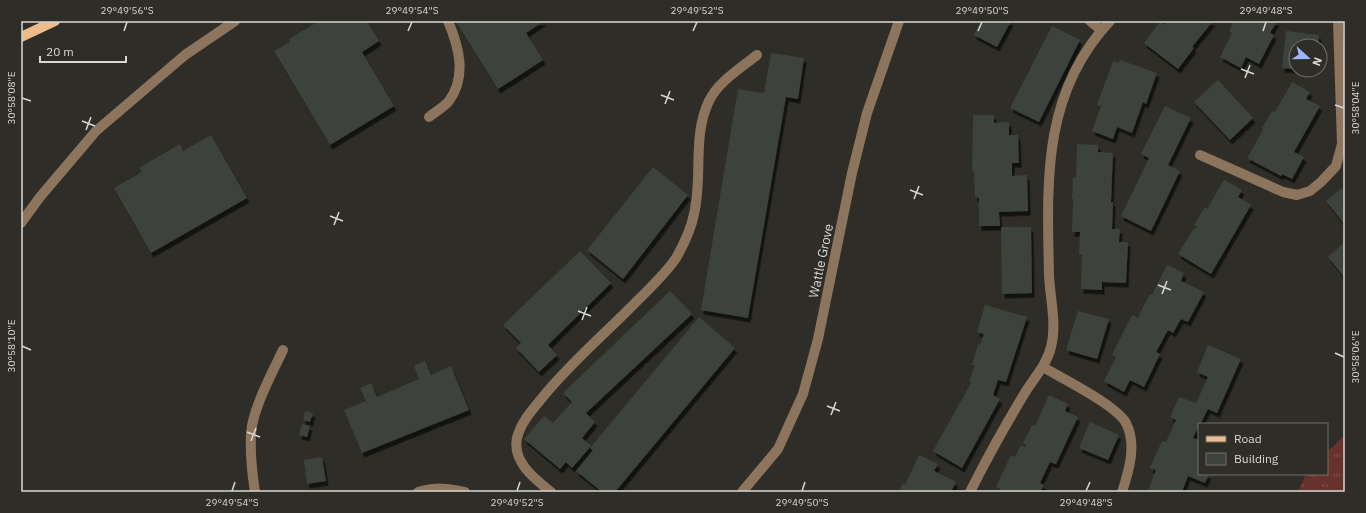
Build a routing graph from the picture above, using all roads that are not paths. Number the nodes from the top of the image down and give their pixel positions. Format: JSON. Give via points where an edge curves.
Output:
{"nodes":[{"id":1,"x":55,"y":21,"type":"edge"},
{"id":2,"x":235,"y":21,"type":"edge"},
{"id":3,"x":448,"y":21,"type":"edge"},
{"id":4,"x":899,"y":21,"type":"edge"},
{"id":5,"x":1090,"y":21,"type":"edge"},
{"id":6,"x":1110,"y":21,"type":"edge"},
{"id":7,"x":1338,"y":21,"type":"edge"},
{"id":8,"x":1101,"y":30,"type":"junction"},
{"id":9,"x":21,"y":38,"type":"edge"},
{"id":10,"x":757,"y":55,"type":"dead end"},
{"id":11,"x":429,"y":117,"type":"dead end"},
{"id":12,"x":1200,"y":155,"type":"dead end"},
{"id":13,"x":21,"y":223,"type":"edge"},
{"id":14,"x":283,"y":350,"type":"dead end"},
{"id":15,"x":1043,"y":367,"type":"junction"},
{"id":16,"x":255,"y":492,"type":"edge"},
{"id":17,"x":418,"y":492,"type":"edge"},
{"id":18,"x":465,"y":492,"type":"edge"},
{"id":19,"x":551,"y":492,"type":"edge"},
{"id":20,"x":742,"y":492,"type":"edge"},
{"id":21,"x":970,"y":492,"type":"edge"},
{"id":22,"x":1122,"y":492,"type":"edge"}],
"edges":[{"from":1,"to":9,"type":"main road"},
{"from":2,"to":13,"type":"street","via":[[185,56],[96,131]]},
{"from":3,"to":11,"type":"street","via":[[458,44],[460,68],[457,85],[448,102]]},
{"from":4,"to":20,"type":"street","name":"Wattle Grove","via":[[863,128],[818,339],[803,394],[778,449]]},
{"from":5,"to":8,"type":"street"},
{"from":6,"to":8,"type":"street"},
{"from":7,"to":12,"type":"street","via":[[1342,144],[1336,166],[1321,182],[1310,191],[1297,195],[1283,192]]},
{"from":8,"to":15,"type":"street","via":[[1074,72],[1057,114],[1053,136],[1048,216],[1054,331],[1051,348]]},
{"from":10,"to":19,"type":"street","via":[[723,83],[709,100],[700,139],[695,213],[687,238],[675,260],[628,311],[557,380],[524,421],[517,440],[519,454],[529,474]]},
{"from":14,"to":16,"type":"street","via":[[261,398],[251,432]]},
{"from":15,"to":21,"type":"street","via":[[1023,397]]},
{"from":15,"to":22,"type":"street","via":[[1120,415],[1126,424],[1132,452]]},
{"from":17,"to":18,"type":"street","via":[[449,488]]}]}
